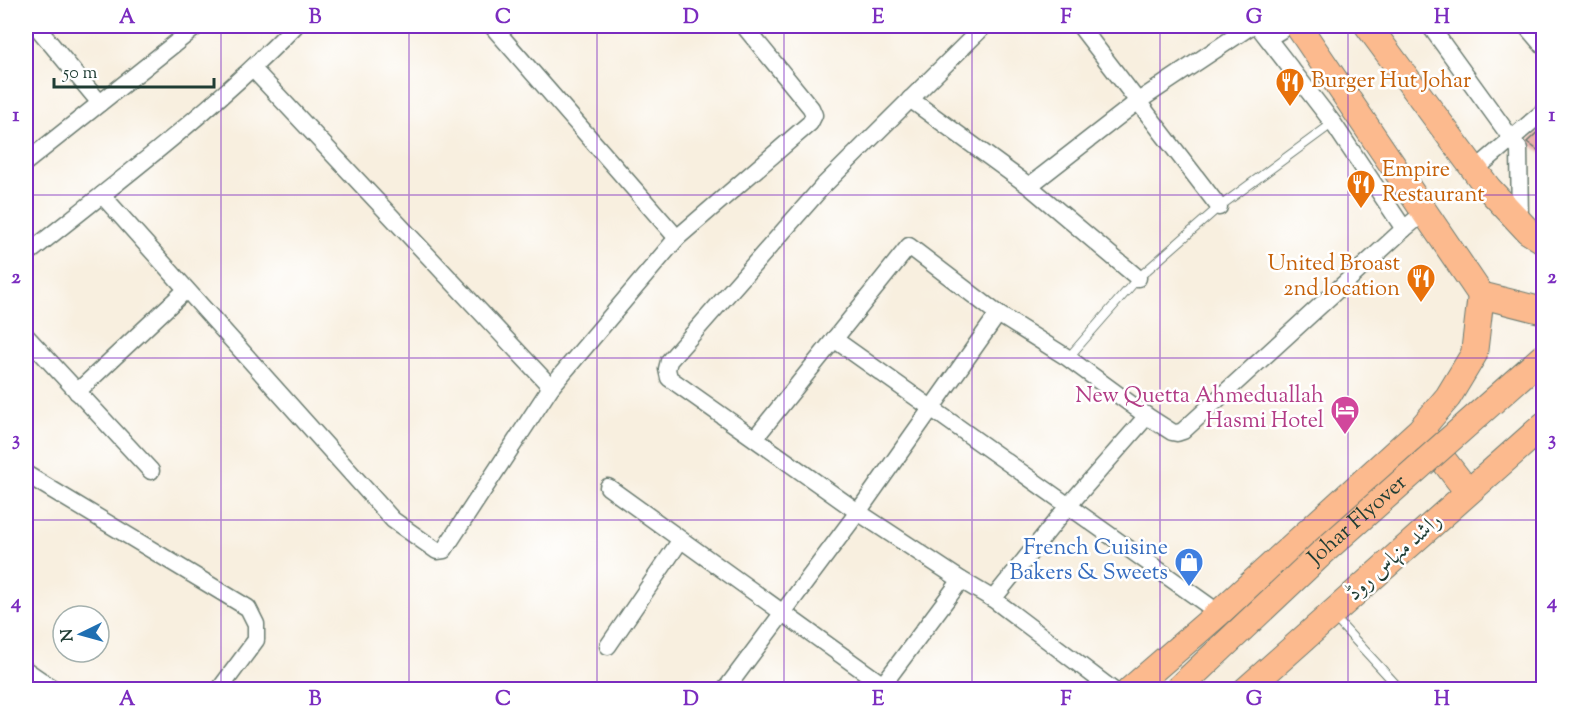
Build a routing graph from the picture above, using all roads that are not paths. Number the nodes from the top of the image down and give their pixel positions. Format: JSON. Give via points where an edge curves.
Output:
{"nodes":[{"id":1,"x":36,"y":26,"type":"edge"},
{"id":2,"x":197,"y":26,"type":"edge"},
{"id":3,"x":295,"y":26,"type":"edge"},
{"id":4,"x":492,"y":26,"type":"edge"},
{"id":5,"x":744,"y":26,"type":"edge"},
{"id":6,"x":984,"y":26,"type":"edge"},
{"id":7,"x":1080,"y":26,"type":"edge"},
{"id":8,"x":1251,"y":26,"type":"edge"},
{"id":9,"x":1288,"y":26,"type":"edge"},
{"id":10,"x":1298,"y":26,"type":"edge"},
{"id":11,"x":1368,"y":26,"type":"edge"},
{"id":12,"x":1430,"y":26,"type":"edge"},
{"id":13,"x":1526,"y":26,"type":"edge"},
{"id":14,"x":1263,"y":32,"type":"edge"},
{"id":15,"x":1544,"y":46,"type":"edge"},
{"id":16,"x":253,"y":69,"type":"junction"},
{"id":17,"x":910,"y":99,"type":"junction"},
{"id":18,"x":1137,"y":102,"type":"junction"},
{"id":19,"x":100,"y":103,"type":"junction"},
{"id":20,"x":1544,"y":111,"type":"edge"},
{"id":21,"x":1333,"y":123,"type":"junction"},
{"id":22,"x":1511,"y":139,"type":"junction"},
{"id":23,"x":26,"y":162,"type":"edge"},
{"id":24,"x":1475,"y":170,"type":"junction"},
{"id":25,"x":1029,"y":186,"type":"junction"},
{"id":26,"x":102,"y":195,"type":"junction"},
{"id":27,"x":1219,"y":207,"type":"junction"},
{"id":28,"x":1426,"y":211,"type":"junction"},
{"id":29,"x":1520,"y":222,"type":"junction"},
{"id":30,"x":1404,"y":230,"type":"junction"},
{"id":31,"x":677,"y":238,"type":"junction"},
{"id":32,"x":1544,"y":241,"type":"edge"},
{"id":33,"x":26,"y":255,"type":"edge"},
{"id":34,"x":1138,"y":278,"type":"junction"},
{"id":35,"x":186,"y":290,"type":"junction"},
{"id":36,"x":1481,"y":296,"type":"junction"},
{"id":37,"x":1544,"y":311,"type":"edge"},
{"id":38,"x":998,"y":314,"type":"junction"},
{"id":39,"x":26,"y":336,"type":"edge"},
{"id":40,"x":834,"y":339,"type":"junction"},
{"id":41,"x":1544,"y":356,"type":"edge"},
{"id":42,"x":1068,"y":358,"type":"junction"},
{"id":43,"x":551,"y":387,"type":"junction"},
{"id":44,"x":77,"y":392,"type":"junction"},
{"id":45,"x":932,"y":408,"type":"junction"},
{"id":46,"x":1147,"y":416,"type":"junction"},
{"id":47,"x":1544,"y":425,"type":"edge"},
{"id":48,"x":1420,"y":430,"type":"junction"},
{"id":49,"x":755,"y":438,"type":"junction"},
{"id":50,"x":151,"y":471,"type":"dead end"},
{"id":51,"x":26,"y":474,"type":"edge"},
{"id":52,"x":608,"y":487,"type":"dead end"},
{"id":53,"x":1468,"y":492,"type":"junction"},
{"id":54,"x":1068,"y":506,"type":"junction"},
{"id":55,"x":858,"y":512,"type":"junction"},
{"id":56,"x":680,"y":541,"type":"junction"},
{"id":57,"x":961,"y":580,"type":"junction"},
{"id":58,"x":993,"y":599,"type":"junction"},
{"id":59,"x":1219,"y":613,"type":"junction"},
{"id":60,"x":782,"y":614,"type":"junction"},
{"id":61,"x":1332,"y":614,"type":"junction"},
{"id":62,"x":608,"y":646,"type":"dead end"},
{"id":63,"x":26,"y":670,"type":"edge"},
{"id":64,"x":884,"y":688,"type":"edge"},
{"id":65,"x":55,"y":690,"type":"edge"},
{"id":66,"x":219,"y":690,"type":"edge"},
{"id":67,"x":725,"y":690,"type":"edge"},
{"id":68,"x":1113,"y":690,"type":"edge"},
{"id":69,"x":1130,"y":690,"type":"edge"},
{"id":70,"x":1177,"y":690,"type":"edge"},
{"id":71,"x":1246,"y":690,"type":"edge"},
{"id":72,"x":1401,"y":690,"type":"edge"}],
"edges":[{"from":1,"to":19,"type":"street"},
{"from":2,"to":19,"type":"street"},
{"from":3,"to":16,"type":"street"},
{"from":4,"to":31,"type":"street"},
{"from":5,"to":31,"type":"street","via":[[814,115],[810,123]]},
{"from":6,"to":17,"type":"street"},
{"from":7,"to":18,"type":"street"},
{"from":8,"to":18,"type":"street"},
{"from":9,"to":14,"type":"street"},
{"from":10,"to":28,"type":"main road"},
{"from":11,"to":24,"type":"main road"},
{"from":12,"to":22,"type":"street"},
{"from":13,"to":15,"type":"street"},
{"from":14,"to":21,"type":"street"},
{"from":16,"to":26,"type":"street"},
{"from":16,"to":43,"type":"street"},
{"from":17,"to":25,"type":"street"},
{"from":17,"to":49,"type":"street","via":[[823,186],[669,361],[669,378]]},
{"from":18,"to":25,"type":"street"},
{"from":18,"to":27,"type":"street"},
{"from":19,"to":23,"type":"street"},
{"from":20,"to":22,"type":"street"},
{"from":21,"to":27,"type":"lane"},
{"from":21,"to":30,"type":"street"},
{"from":22,"to":24,"type":"street"},
{"from":22,"to":29,"type":"street","via":[[1519,149]]},
{"from":24,"to":29,"type":"main road"},
{"from":25,"to":34,"type":"street"},
{"from":26,"to":33,"type":"street"},
{"from":26,"to":35,"type":"street"},
{"from":27,"to":34,"type":"lane"},
{"from":28,"to":30,"type":"street"},
{"from":28,"to":36,"type":"main road"},
{"from":29,"to":32,"type":"main road"},
{"from":30,"to":46,"type":"street","via":[[1183,431],[1172,432]]},
{"from":31,"to":43,"type":"street"},
{"from":34,"to":42,"type":"lane"},
{"from":35,"to":43,"type":"street","via":[[393,520],[437,550],[448,546]]},
{"from":35,"to":44,"type":"street"},
{"from":36,"to":37,"type":"main road"},
{"from":36,"to":48,"type":"main road","via":[[1474,354],[1449,397]]},
{"from":38,"to":40,"type":"street","via":[[909,246]]},
{"from":38,"to":42,"type":"street"},
{"from":38,"to":45,"type":"street"},
{"from":39,"to":44,"type":"street"},
{"from":40,"to":45,"type":"street"},
{"from":40,"to":49,"type":"street"},
{"from":41,"to":70,"type":"main road","name":"Johar Flyover","bridge":true,"via":[[1323,552]]},
{"from":42,"to":46,"type":"street"},
{"from":44,"to":50,"type":"street"},
{"from":45,"to":54,"type":"street"},
{"from":45,"to":55,"type":"street"},
{"from":46,"to":54,"type":"street"},
{"from":47,"to":53,"type":"main road","name":"راشد منہاس روڈ"},
{"from":48,"to":53,"type":"main road"},
{"from":48,"to":59,"type":"main road"},
{"from":49,"to":55,"type":"street"},
{"from":51,"to":66,"type":"street","via":[[248,608],[256,624],[256,640]]},
{"from":52,"to":56,"type":"street"},
{"from":53,"to":61,"type":"main road","name":"راشد منہاس روڈ"},
{"from":54,"to":58,"type":"street"},
{"from":54,"to":59,"type":"street"},
{"from":55,"to":57,"type":"street"},
{"from":55,"to":60,"type":"street"},
{"from":56,"to":60,"type":"street"},
{"from":56,"to":62,"type":"street"},
{"from":57,"to":58,"type":"street"},
{"from":57,"to":64,"type":"street"},
{"from":58,"to":68,"type":"street"},
{"from":59,"to":69,"type":"main road"},
{"from":60,"to":64,"type":"street"},
{"from":60,"to":67,"type":"street"},
{"from":61,"to":71,"type":"main road","name":"راشد منہاس روڈ"},
{"from":61,"to":72,"type":"lane"},
{"from":63,"to":65,"type":"street"}]}
